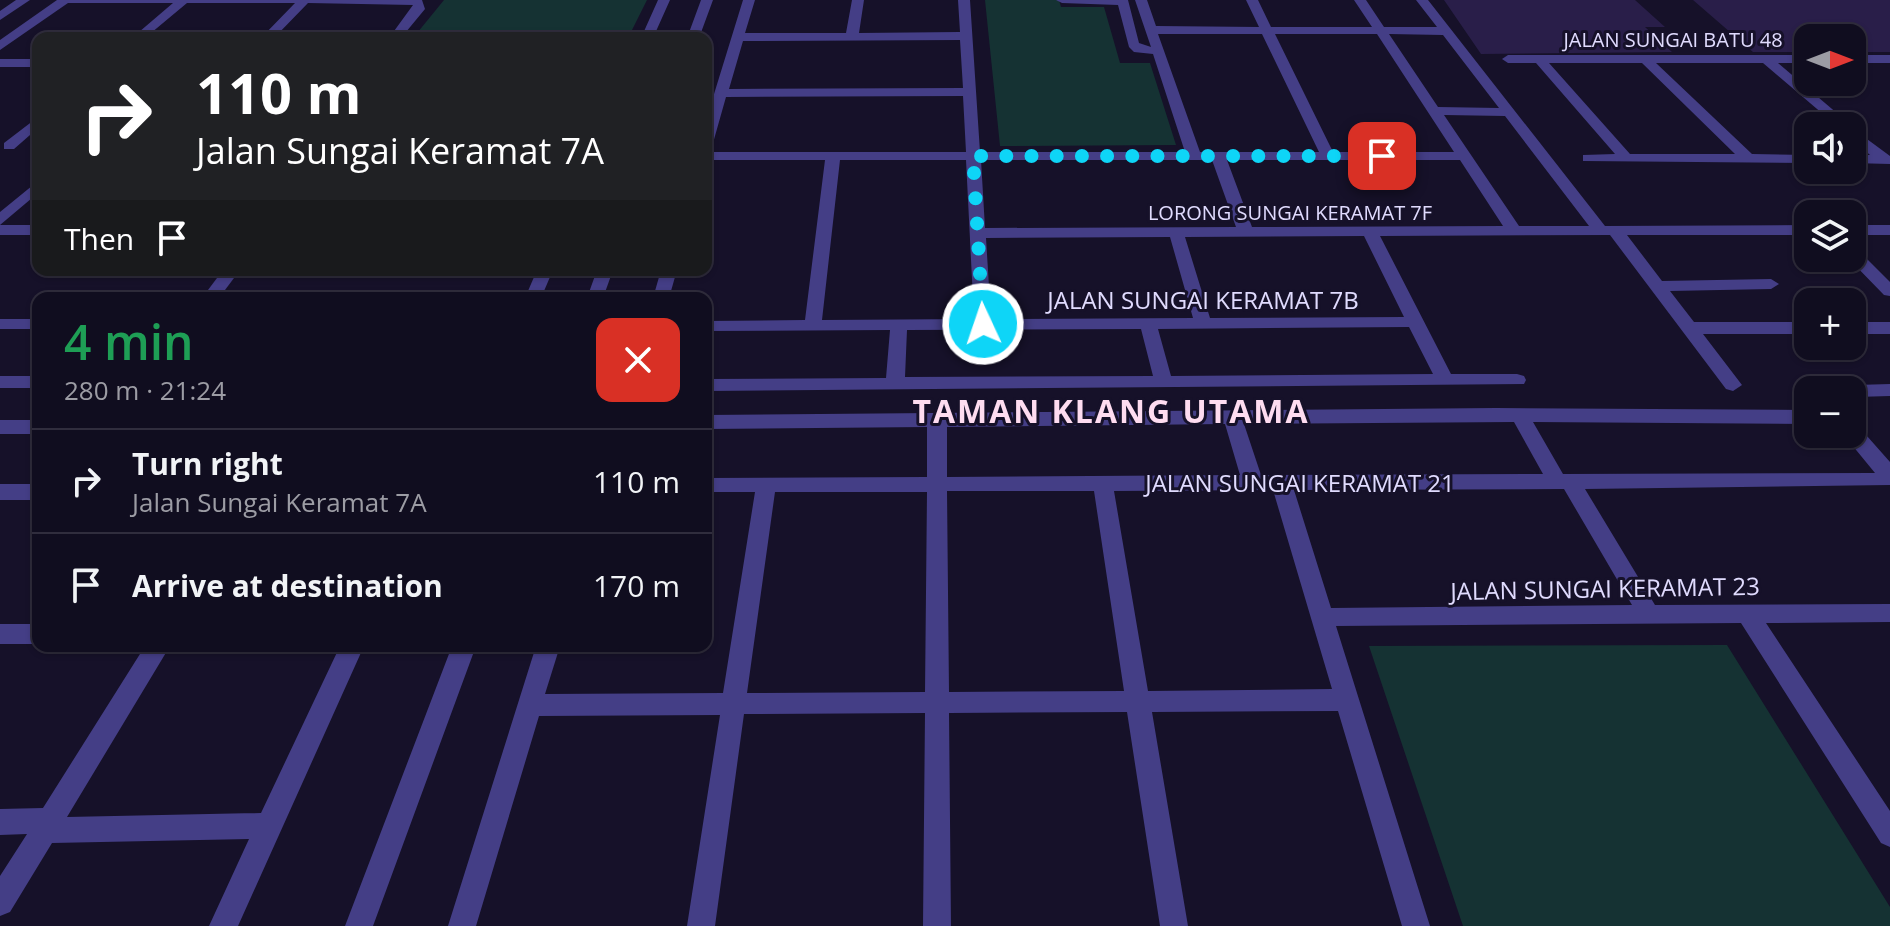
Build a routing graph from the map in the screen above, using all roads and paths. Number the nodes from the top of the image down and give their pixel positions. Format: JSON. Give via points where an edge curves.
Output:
{"nodes":[{"id":1,"x":64,"y":0,"type":"edge"},
{"id":2,"x":184,"y":0,"type":"edge"},
{"id":3,"x":305,"y":0,"type":"edge"},
{"id":4,"x":312,"y":0,"type":"edge"},
{"id":5,"x":664,"y":0,"type":"edge"},
{"id":6,"x":707,"y":0,"type":"edge"},
{"id":7,"x":749,"y":0,"type":"edge"},
{"id":8,"x":858,"y":0,"type":"edge"},
{"id":9,"x":964,"y":0,"type":"edge"},
{"id":10,"x":1062,"y":0,"type":"edge"},
{"id":11,"x":1141,"y":0,"type":"edge"},
{"id":12,"x":1252,"y":0,"type":"edge"},
{"id":13,"x":1360,"y":0,"type":"edge"},
{"id":14,"x":1422,"y":0,"type":"edge"},
{"id":15,"x":1123,"y":1,"type":"edge"},
{"id":16,"x":19,"y":4,"type":"edge"},
{"id":17,"x":0,"y":7,"type":"edge"},
{"id":18,"x":0,"y":16,"type":"edge"},
{"id":19,"x":1151,"y":30,"type":"junction"},
{"id":20,"x":1267,"y":31,"type":"junction"},
{"id":21,"x":1381,"y":31,"type":"junction"},
{"id":22,"x":1447,"y":31,"type":"junction"},
{"id":23,"x":145,"y":32,"type":"edge"},
{"id":24,"x":273,"y":32,"type":"edge"},
{"id":25,"x":400,"y":32,"type":"edge"},
{"id":26,"x":650,"y":32,"type":"edge"},
{"id":27,"x":695,"y":32,"type":"edge"},
{"id":28,"x":852,"y":36,"type":"junction"},
{"id":29,"x":966,"y":36,"type":"junction"},
{"id":30,"x":738,"y":37,"type":"junction"},
{"id":31,"x":0,"y":46,"type":"edge"},
{"id":32,"x":1158,"y":51,"type":"junction"},
{"id":33,"x":1508,"y":59,"type":"dead end"},
{"id":34,"x":1539,"y":59,"type":"junction"},
{"id":35,"x":1645,"y":59,"type":"junction"},
{"id":36,"x":1766,"y":59,"type":"junction"},
{"id":37,"x":1794,"y":59,"type":"edge"},
{"id":38,"x":1866,"y":59,"type":"edge"},
{"id":39,"x":1890,"y":59,"type":"edge"},
{"id":40,"x":0,"y":63,"type":"edge"},
{"id":41,"x":32,"y":63,"type":"edge"},
{"id":42,"x":969,"y":92,"type":"junction"},
{"id":43,"x":721,"y":93,"type":"junction"},
{"id":44,"x":1433,"y":111,"type":"junction"},
{"id":45,"x":1510,"y":112,"type":"junction"},
{"id":46,"x":1828,"y":112,"type":"edge"},
{"id":47,"x":712,"y":123,"type":"edge"},
{"id":48,"x":32,"y":125,"type":"edge"},
{"id":49,"x":1866,"y":143,"type":"edge"},
{"id":50,"x":4,"y":146,"type":"edge"},
{"id":51,"x":32,"y":146,"type":"edge"},
{"id":52,"x":712,"y":156,"type":"edge"},
{"id":53,"x":833,"y":156,"type":"junction"},
{"id":54,"x":973,"y":156,"type":"junction"},
{"id":55,"x":1194,"y":156,"type":"junction"},
{"id":56,"x":1218,"y":156,"type":"junction"},
{"id":57,"x":1328,"y":156,"type":"junction"},
{"id":58,"x":1463,"y":156,"type":"junction"},
{"id":59,"x":1588,"y":158,"type":"dead end"},
{"id":60,"x":1626,"y":158,"type":"junction"},
{"id":61,"x":1748,"y":159,"type":"junction"},
{"id":62,"x":1794,"y":159,"type":"edge"},
{"id":63,"x":1866,"y":159,"type":"edge"},
{"id":64,"x":1887,"y":160,"type":"edge"},
{"id":65,"x":32,"y":191,"type":"edge"},
{"id":66,"x":0,"y":220,"type":"edge"},
{"id":67,"x":0,"y":230,"type":"edge"},
{"id":68,"x":32,"y":230,"type":"edge"},
{"id":69,"x":1794,"y":230,"type":"edge"},
{"id":70,"x":1866,"y":230,"type":"edge"},
{"id":71,"x":1890,"y":230,"type":"edge"},
{"id":72,"x":1369,"y":231,"type":"junction"},
{"id":73,"x":1514,"y":231,"type":"junction"},
{"id":74,"x":1608,"y":231,"type":"junction"},
{"id":75,"x":1176,"y":232,"type":"junction"},
{"id":76,"x":1246,"y":232,"type":"junction"},
{"id":77,"x":979,"y":233,"type":"junction"},
{"id":78,"x":1866,"y":267,"type":"edge"},
{"id":79,"x":227,"y":276,"type":"edge"},
{"id":80,"x":1771,"y":284,"type":"dead end"},
{"id":81,"x":1657,"y":286,"type":"junction"},
{"id":82,"x":1890,"y":291,"type":"edge"},
{"id":83,"x":215,"y":292,"type":"edge"},
{"id":84,"x":1413,"y":322,"type":"junction"},
{"id":85,"x":1148,"y":323,"type":"junction"},
{"id":86,"x":1203,"y":323,"type":"junction"},
{"id":87,"x":0,"y":324,"type":"edge"},
{"id":88,"x":32,"y":324,"type":"edge"},
{"id":89,"x":983,"y":324,"type":"junction"},
{"id":90,"x":813,"y":325,"type":"junction"},
{"id":91,"x":899,"y":325,"type":"junction"},
{"id":92,"x":712,"y":326,"type":"edge"},
{"id":93,"x":1690,"y":328,"type":"junction"},
{"id":94,"x":1794,"y":328,"type":"edge"},
{"id":95,"x":1866,"y":328,"type":"edge"},
{"id":96,"x":1890,"y":328,"type":"edge"},
{"id":97,"x":1445,"y":380,"type":"junction"},
{"id":98,"x":1517,"y":380,"type":"dead end"},
{"id":99,"x":0,"y":382,"type":"edge"},
{"id":100,"x":32,"y":382,"type":"edge"},
{"id":101,"x":1164,"y":383,"type":"junction"},
{"id":102,"x":895,"y":384,"type":"junction"},
{"id":103,"x":712,"y":385,"type":"edge"},
{"id":104,"x":1733,"y":385,"type":"dead end"},
{"id":105,"x":1890,"y":390,"type":"edge"},
{"id":106,"x":1866,"y":391,"type":"edge"},
{"id":107,"x":1520,"y":416,"type":"junction"},
{"id":108,"x":1232,"y":417,"type":"junction"},
{"id":109,"x":1794,"y":417,"type":"edge"},
{"id":110,"x":937,"y":419,"type":"junction"},
{"id":111,"x":712,"y":422,"type":"edge"},
{"id":112,"x":0,"y":427,"type":"edge"},
{"id":113,"x":32,"y":427,"type":"edge"},
{"id":114,"x":1866,"y":448,"type":"edge"},
{"id":115,"x":1564,"y":481,"type":"junction"},
{"id":116,"x":1281,"y":482,"type":"junction"},
{"id":117,"x":1103,"y":483,"type":"junction"},
{"id":118,"x":1253,"y":483,"type":"junction"},
{"id":119,"x":938,"y":484,"type":"junction"},
{"id":120,"x":1886,"y":484,"type":"edge"},
{"id":121,"x":712,"y":485,"type":"edge"},
{"id":122,"x":766,"y":485,"type":"junction"},
{"id":123,"x":0,"y":492,"type":"edge"},
{"id":124,"x":32,"y":492,"type":"edge"},
{"id":125,"x":1746,"y":612,"type":"junction"},
{"id":126,"x":1648,"y":613,"type":"junction"},
{"id":127,"x":1890,"y":613,"type":"edge"},
{"id":128,"x":1321,"y":617,"type":"junction"},
{"id":129,"x":0,"y":634,"type":"edge"},
{"id":130,"x":32,"y":634,"type":"edge"},
{"id":131,"x":154,"y":652,"type":"edge"},
{"id":132,"x":349,"y":652,"type":"edge"},
{"id":133,"x":462,"y":652,"type":"edge"},
{"id":134,"x":546,"y":652,"type":"edge"},
{"id":135,"x":1347,"y":700,"type":"junction"},
{"id":136,"x":937,"y":702,"type":"junction"},
{"id":137,"x":1138,"y":702,"type":"junction"},
{"id":138,"x":733,"y":704,"type":"junction"},
{"id":139,"x":530,"y":705,"type":"junction"},
{"id":140,"x":0,"y":822,"type":"edge"},
{"id":141,"x":47,"y":826,"type":"junction"},
{"id":142,"x":269,"y":826,"type":"junction"},
{"id":143,"x":1890,"y":834,"type":"edge"},
{"id":144,"x":0,"y":902,"type":"edge"},
{"id":145,"x":223,"y":926,"type":"edge"},
{"id":146,"x":359,"y":926,"type":"edge"},
{"id":147,"x":462,"y":926,"type":"edge"},
{"id":148,"x":701,"y":926,"type":"edge"},
{"id":149,"x":937,"y":926,"type":"edge"},
{"id":150,"x":1174,"y":926,"type":"edge"},
{"id":151,"x":1416,"y":926,"type":"edge"}],
"edges":[{"from":1,"to":2,"type":"street"},
{"from":1,"to":31,"type":"street"},
{"from":2,"to":3,"type":"street"},
{"from":2,"to":23,"type":"street"},
{"from":3,"to":4,"type":"street"},
{"from":3,"to":24,"type":"street"},
{"from":4,"to":25,"type":"street","via":[[419,3]]},
{"from":5,"to":26,"type":"street"},
{"from":6,"to":27,"type":"street"},
{"from":7,"to":30,"type":"street"},
{"from":8,"to":28,"type":"street"},
{"from":9,"to":29,"type":"street"},
{"from":10,"to":15,"type":"street"},
{"from":11,"to":19,"type":"street"},
{"from":12,"to":20,"type":"street"},
{"from":13,"to":21,"type":"street"},
{"from":14,"to":22,"type":"street"},
{"from":15,"to":32,"type":"street","via":[[1133,44]]},
{"from":16,"to":17,"type":"street"},
{"from":16,"to":18,"type":"street"},
{"from":19,"to":20,"type":"street"},
{"from":19,"to":32,"type":"street"},
{"from":20,"to":21,"type":"street"},
{"from":20,"to":57,"type":"street"},
{"from":21,"to":22,"type":"street"},
{"from":21,"to":44,"type":"street"},
{"from":22,"to":45,"type":"street"},
{"from":28,"to":29,"type":"street"},
{"from":28,"to":30,"type":"street"},
{"from":29,"to":42,"type":"street"},
{"from":30,"to":43,"type":"street"},
{"from":32,"to":55,"type":"street"},
{"from":33,"to":34,"type":"street","name":"JALAN SUNGAI BATU 48"},
{"from":34,"to":35,"type":"street","name":"JALAN SUNGAI BATU 48"},
{"from":34,"to":60,"type":"street"},
{"from":35,"to":36,"type":"street","name":"JALAN SUNGAI BATU 48"},
{"from":35,"to":61,"type":"street"},
{"from":36,"to":37,"type":"street","name":"JALAN SUNGAI BATU 48"},
{"from":36,"to":46,"type":"street"},
{"from":38,"to":39,"type":"street"},
{"from":40,"to":41,"type":"street"},
{"from":42,"to":43,"type":"street"},
{"from":42,"to":54,"type":"street"},
{"from":43,"to":47,"type":"street"},
{"from":44,"to":45,"type":"street"},
{"from":44,"to":58,"type":"street"},
{"from":45,"to":74,"type":"street"},
{"from":48,"to":50,"type":"street"},
{"from":49,"to":64,"type":"street"},
{"from":50,"to":51,"type":"street"},
{"from":52,"to":53,"type":"street"},
{"from":53,"to":54,"type":"street"},
{"from":53,"to":90,"type":"street"},
{"from":54,"to":55,"type":"street"},
{"from":54,"to":77,"type":"street"},
{"from":55,"to":56,"type":"street"},
{"from":56,"to":57,"type":"street"},
{"from":56,"to":76,"type":"street"},
{"from":57,"to":58,"type":"street"},
{"from":58,"to":73,"type":"street"},
{"from":59,"to":60,"type":"street"},
{"from":60,"to":61,"type":"street"},
{"from":61,"to":62,"type":"street"},
{"from":63,"to":64,"type":"street"},
{"from":65,"to":66,"type":"street"},
{"from":67,"to":68,"type":"street"},
{"from":69,"to":74,"type":"street","name":"LORONG SUNGAI KERAMAT 7F"},
{"from":70,"to":71,"type":"street"},
{"from":72,"to":73,"type":"street","name":"LORONG SUNGAI KERAMAT 7F"},
{"from":72,"to":76,"type":"street","name":"LORONG SUNGAI KERAMAT 7F"},
{"from":72,"to":84,"type":"street"},
{"from":73,"to":74,"type":"street","name":"LORONG SUNGAI KERAMAT 7F"},
{"from":74,"to":81,"type":"street"},
{"from":75,"to":76,"type":"street","name":"LORONG SUNGAI KERAMAT 7F"},
{"from":75,"to":77,"type":"street","name":"LORONG SUNGAI KERAMAT 7F"},
{"from":75,"to":86,"type":"street"},
{"from":77,"to":89,"type":"street"},
{"from":78,"to":82,"type":"street"},
{"from":79,"to":83,"type":"street"},
{"from":80,"to":81,"type":"street"},
{"from":81,"to":93,"type":"street"},
{"from":84,"to":86,"type":"street","name":"JALAN SUNGAI KERAMAT 7B"},
{"from":84,"to":97,"type":"street"},
{"from":85,"to":86,"type":"street","name":"JALAN SUNGAI KERAMAT 7B"},
{"from":85,"to":89,"type":"street","name":"JALAN SUNGAI KERAMAT 7B"},
{"from":85,"to":101,"type":"street"},
{"from":87,"to":88,"type":"street"},
{"from":89,"to":91,"type":"street","name":"JALAN SUNGAI KERAMAT 7B"},
{"from":90,"to":91,"type":"street","name":"JALAN SUNGAI KERAMAT 7B"},
{"from":90,"to":92,"type":"street","name":"JALAN SUNGAI KERAMAT 7B"},
{"from":91,"to":102,"type":"street"},
{"from":93,"to":94,"type":"street"},
{"from":93,"to":104,"type":"street"},
{"from":95,"to":96,"type":"street"},
{"from":97,"to":98,"type":"street"},
{"from":97,"to":101,"type":"street"},
{"from":99,"to":100,"type":"street"},
{"from":101,"to":102,"type":"street"},
{"from":102,"to":103,"type":"street"},
{"from":105,"to":106,"type":"street"},
{"from":107,"to":108,"type":"street"},
{"from":107,"to":109,"type":"street"},
{"from":107,"to":115,"type":"street"},
{"from":108,"to":110,"type":"street"},
{"from":108,"to":118,"type":"street"},
{"from":110,"to":111,"type":"street"},
{"from":110,"to":119,"type":"street"},
{"from":112,"to":113,"type":"street"},
{"from":114,"to":120,"type":"street","via":[[1886,471]]},
{"from":115,"to":116,"type":"street","name":"JALAN SUNGAI KERAMAT 21"},
{"from":115,"to":120,"type":"street","name":"JALAN SUNGAI KERAMAT 21"},
{"from":115,"to":126,"type":"street"},
{"from":116,"to":118,"type":"street","name":"JALAN SUNGAI KERAMAT 21"},
{"from":116,"to":128,"type":"street"},
{"from":117,"to":118,"type":"street","name":"JALAN SUNGAI KERAMAT 21"},
{"from":117,"to":119,"type":"street","name":"JALAN SUNGAI KERAMAT 21"},
{"from":117,"to":137,"type":"street"},
{"from":119,"to":122,"type":"street","name":"JALAN SUNGAI KERAMAT 21"},
{"from":119,"to":136,"type":"street"},
{"from":121,"to":122,"type":"street","name":"JALAN SUNGAI KERAMAT 21"},
{"from":122,"to":138,"type":"street"},
{"from":123,"to":124,"type":"street"},
{"from":125,"to":126,"type":"street","name":"JALAN SUNGAI KERAMAT 23"},
{"from":125,"to":127,"type":"street","name":"JALAN SUNGAI KERAMAT 23"},
{"from":125,"to":143,"type":"street"},
{"from":126,"to":128,"type":"street","name":"JALAN SUNGAI KERAMAT 23"},
{"from":128,"to":135,"type":"street"},
{"from":129,"to":130,"type":"street"},
{"from":131,"to":141,"type":"street"},
{"from":132,"to":142,"type":"street"},
{"from":133,"to":146,"type":"street"},
{"from":134,"to":139,"type":"street"},
{"from":135,"to":137,"type":"street"},
{"from":135,"to":151,"type":"street"},
{"from":136,"to":137,"type":"street"},
{"from":136,"to":138,"type":"street"},
{"from":136,"to":149,"type":"street"},
{"from":137,"to":150,"type":"street"},
{"from":138,"to":139,"type":"street"},
{"from":138,"to":148,"type":"street"},
{"from":139,"to":147,"type":"street"},
{"from":140,"to":141,"type":"street"},
{"from":141,"to":142,"type":"street"},
{"from":141,"to":144,"type":"street"},
{"from":142,"to":145,"type":"street"}]}
